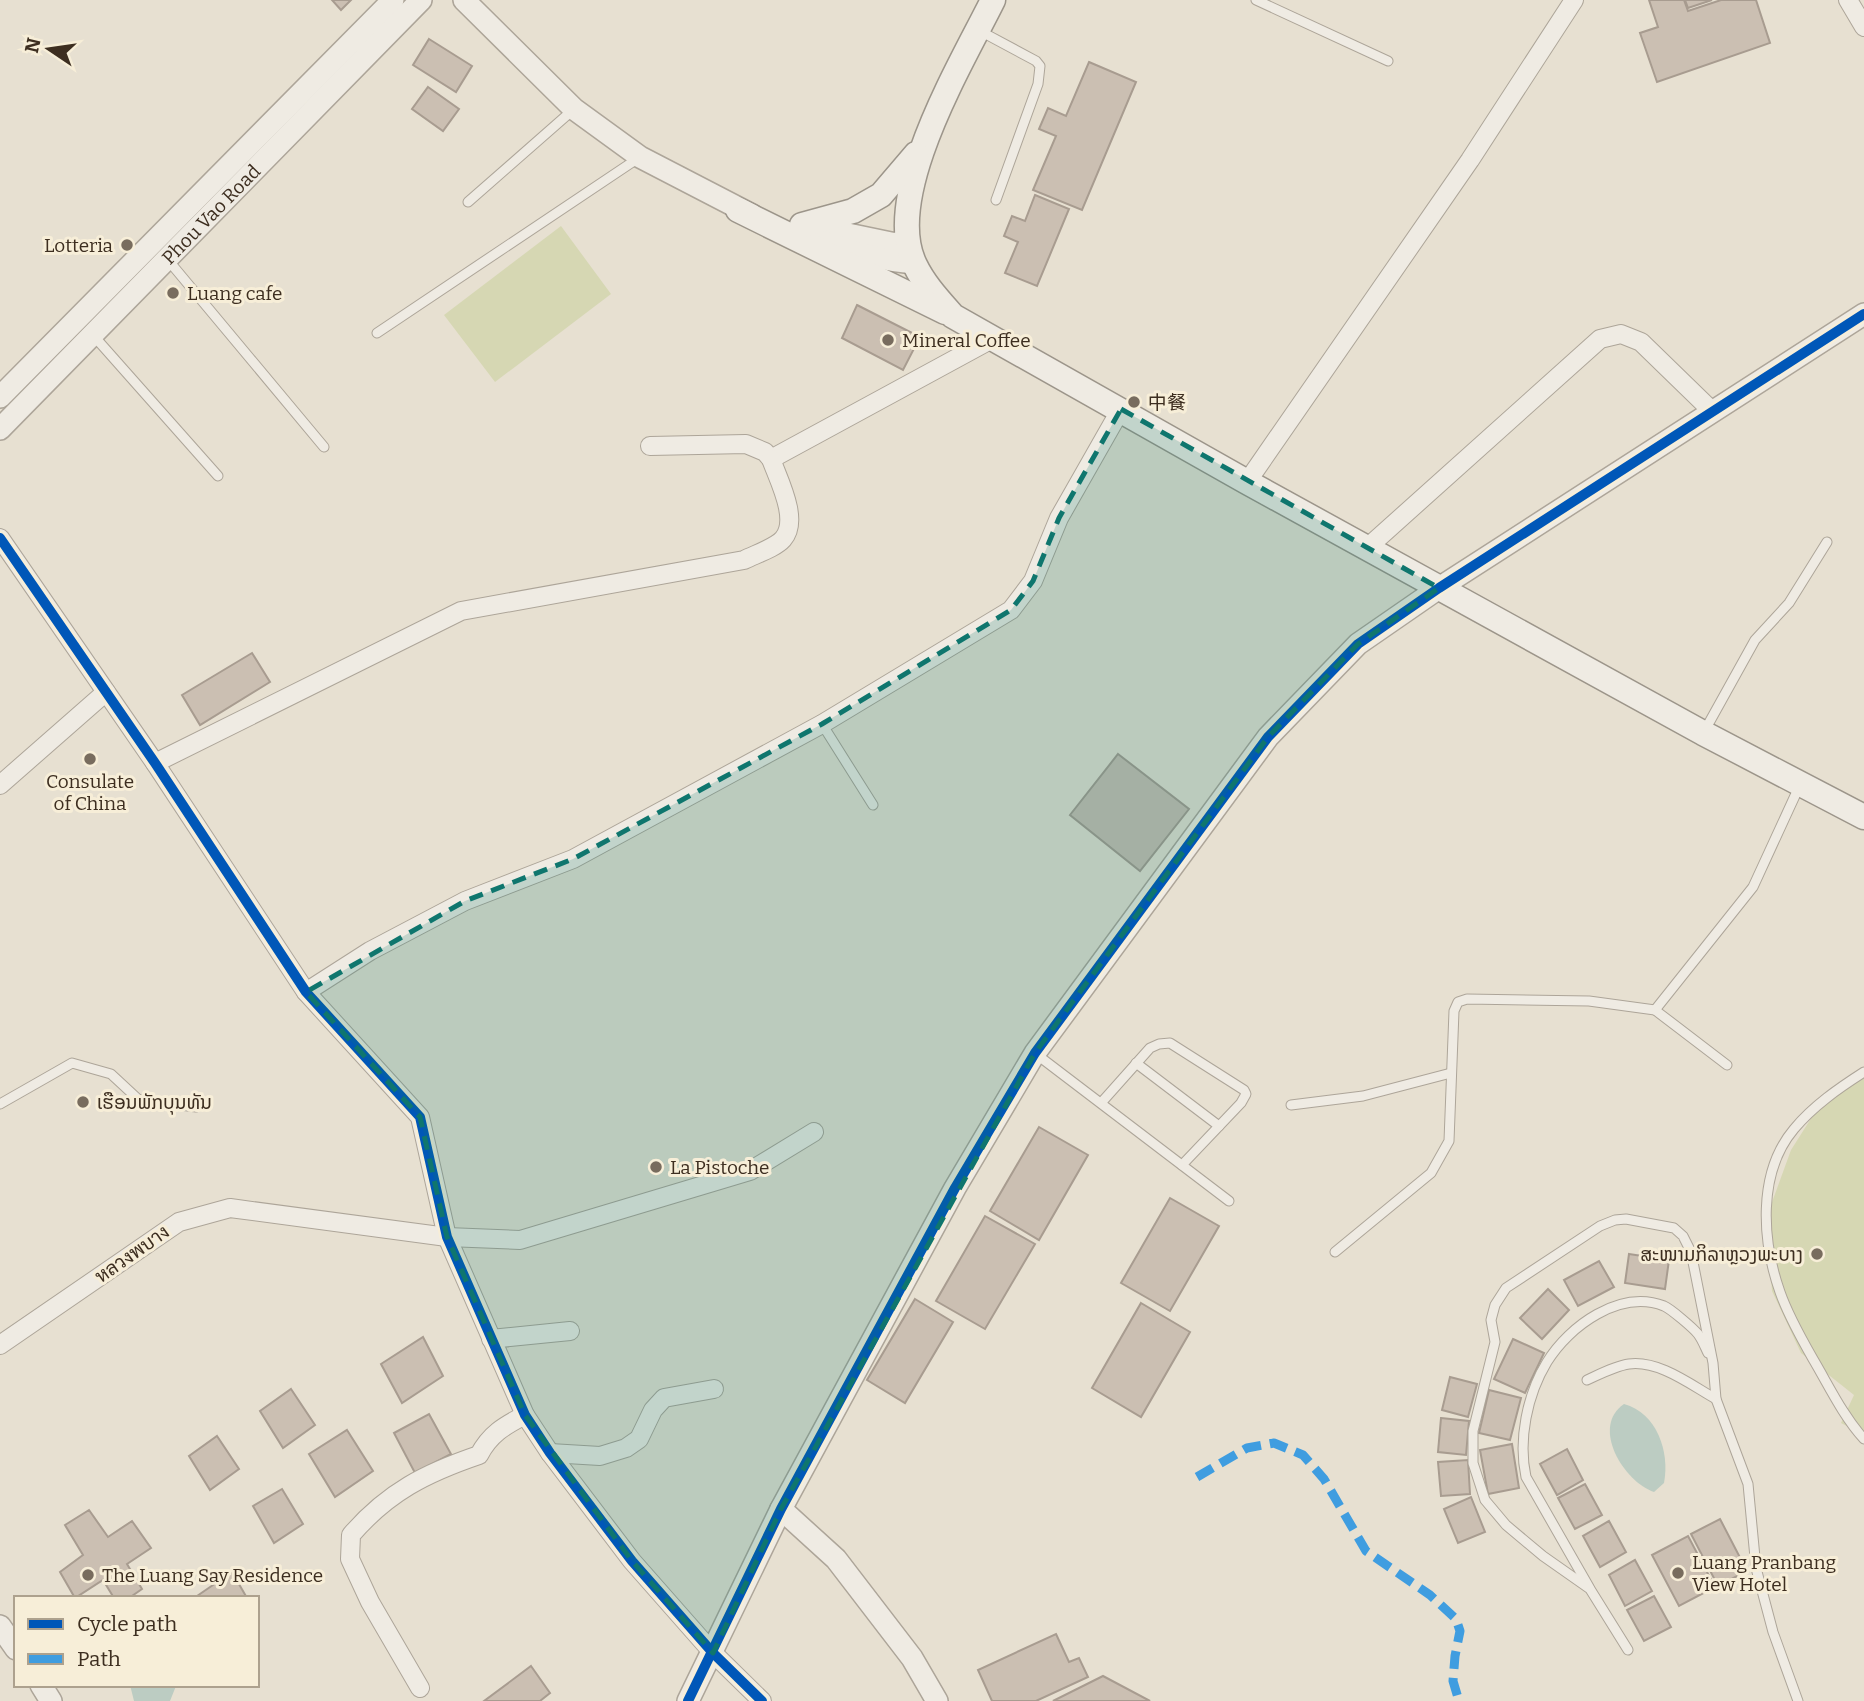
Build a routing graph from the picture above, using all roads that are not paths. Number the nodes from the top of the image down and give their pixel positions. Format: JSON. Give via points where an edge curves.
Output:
{"nodes":[{"id":1,"x":393,"y":0,"type":"edge"},
{"id":2,"x":421,"y":0,"type":"edge"},
{"id":3,"x":464,"y":0,"type":"edge"},
{"id":4,"x":993,"y":0,"type":"edge"},
{"id":5,"x":1256,"y":0,"type":"edge"},
{"id":6,"x":1574,"y":0,"type":"edge"},
{"id":7,"x":1847,"y":0,"type":"edge"},
{"id":8,"x":1864,"y":27,"type":"edge"},
{"id":9,"x":978,"y":30,"type":"junction"},
{"id":10,"x":1388,"y":61,"type":"dead end"},
{"id":11,"x":574,"y":110,"type":"junction"},
{"id":12,"x":920,"y":148,"type":"junction"},
{"id":13,"x":640,"y":157,"type":"junction"},
{"id":14,"x":996,"y":200,"type":"dead end"},
{"id":15,"x":468,"y":202,"type":"dead end"},
{"id":16,"x":738,"y":210,"type":"junction"},
{"id":17,"x":802,"y":225,"type":"junction"},
{"id":18,"x":911,"y":253,"type":"junction"},
{"id":19,"x":167,"y":260,"type":"junction"},
{"id":20,"x":1864,"y":314,"type":"edge"},
{"id":21,"x":953,"y":316,"type":"junction"},
{"id":22,"x":377,"y":333,"type":"dead end"},
{"id":23,"x":93,"y":335,"type":"junction"},
{"id":24,"x":992,"y":339,"type":"junction"},
{"id":25,"x":0,"y":397,"type":"edge"},
{"id":26,"x":1121,"y":409,"type":"junction"},
{"id":27,"x":1713,"y":412,"type":"junction"},
{"id":28,"x":0,"y":429,"type":"edge"},
{"id":29,"x":650,"y":446,"type":"dead end"},
{"id":30,"x":324,"y":447,"type":"dead end"},
{"id":31,"x":771,"y":459,"type":"junction"},
{"id":32,"x":218,"y":476,"type":"dead end"},
{"id":33,"x":1247,"y":482,"type":"junction"},
{"id":34,"x":0,"y":538,"type":"edge"},
{"id":35,"x":1827,"y":542,"type":"dead end"},
{"id":36,"x":1367,"y":548,"type":"junction"},
{"id":37,"x":1439,"y":588,"type":"junction"},
{"id":38,"x":106,"y":692,"type":"junction"},
{"id":39,"x":822,"y":724,"type":"junction"},
{"id":40,"x":1703,"y":733,"type":"junction"},
{"id":41,"x":155,"y":763,"type":"junction"},
{"id":42,"x":0,"y":785,"type":"edge"},
{"id":43,"x":1800,"y":785,"type":"junction"},
{"id":44,"x":873,"y":805,"type":"dead end"},
{"id":45,"x":1864,"y":817,"type":"edge"},
{"id":46,"x":306,"y":992,"type":"junction"},
{"id":47,"x":1655,"y":1010,"type":"junction"},
{"id":48,"x":1035,"y":1053,"type":"junction"},
{"id":49,"x":1136,"y":1063,"type":"junction"},
{"id":50,"x":1727,"y":1065,"type":"dead end"},
{"id":51,"x":1451,"y":1073,"type":"junction"},
{"id":52,"x":1864,"y":1073,"type":"edge"},
{"id":53,"x":1101,"y":1103,"type":"junction"},
{"id":54,"x":0,"y":1104,"type":"edge"},
{"id":55,"x":1291,"y":1105,"type":"dead end"},
{"id":56,"x":196,"y":1107,"type":"dead end"},
{"id":57,"x":1219,"y":1126,"type":"junction"},
{"id":58,"x":814,"y":1132,"type":"dead end"},
{"id":59,"x":1182,"y":1165,"type":"junction"},
{"id":60,"x":1229,"y":1201,"type":"dead end"},
{"id":61,"x":447,"y":1237,"type":"junction"},
{"id":62,"x":1335,"y":1252,"type":"dead end"},
{"id":63,"x":570,"y":1331,"type":"dead end"},
{"id":64,"x":491,"y":1339,"type":"junction"},
{"id":65,"x":0,"y":1345,"type":"edge"},
{"id":66,"x":1713,"y":1363,"type":"junction"},
{"id":67,"x":1587,"y":1380,"type":"dead end"},
{"id":68,"x":714,"y":1389,"type":"dead end"},
{"id":69,"x":1716,"y":1399,"type":"junction"},
{"id":70,"x":525,"y":1415,"type":"junction"},
{"id":71,"x":1864,"y":1439,"type":"edge"},
{"id":72,"x":550,"y":1453,"type":"junction"},
{"id":73,"x":781,"y":1509,"type":"junction"},
{"id":74,"x":1590,"y":1588,"type":"junction"},
{"id":75,"x":0,"y":1626,"type":"edge"},
{"id":76,"x":14,"y":1646,"type":"edge"},
{"id":77,"x":1628,"y":1650,"type":"dead end"},
{"id":78,"x":713,"y":1653,"type":"junction"},
{"id":79,"x":420,"y":1688,"type":"dead end"},
{"id":80,"x":688,"y":1701,"type":"edge"},
{"id":81,"x":762,"y":1701,"type":"edge"},
{"id":82,"x":937,"y":1701,"type":"edge"},
{"id":83,"x":1798,"y":1701,"type":"edge"}],
"edges":[{"from":1,"to":25,"type":"street","name":"Phou Vao Road"},
{"from":2,"to":19,"type":"street","name":"Phou Vao Road"},
{"from":3,"to":11,"type":"street"},
{"from":4,"to":9,"type":"main road"},
{"from":5,"to":10,"type":"lane"},
{"from":6,"to":33,"type":"street","via":[[1470,160]]},
{"from":7,"to":8,"type":"street"},
{"from":9,"to":12,"type":"main road"},
{"from":9,"to":14,"type":"lane","via":[[1040,66]]},
{"from":11,"to":13,"type":"street"},
{"from":11,"to":15,"type":"lane"},
{"from":12,"to":17,"type":"main road","via":[[881,195],[853,211]]},
{"from":12,"to":18,"type":"main road","via":[[907,213]]},
{"from":13,"to":16,"type":"street"},
{"from":13,"to":22,"type":"lane"},
{"from":16,"to":17,"type":"street"},
{"from":16,"to":18,"type":"street","via":[[854,253],[888,261]]},
{"from":16,"to":21,"type":"main road"},
{"from":17,"to":18,"type":"street","via":[[891,243]]},
{"from":18,"to":21,"type":"main road","via":[[931,291]]},
{"from":19,"to":23,"type":"street","name":"Phou Vao Road"},
{"from":19,"to":30,"type":"lane"},
{"from":20,"to":27,"type":"street"},
{"from":21,"to":24,"type":"main road"},
{"from":23,"to":28,"type":"street","name":"Phou Vao Road"},
{"from":23,"to":32,"type":"lane"},
{"from":24,"to":26,"type":"main road"},
{"from":24,"to":31,"type":"street"},
{"from":26,"to":33,"type":"main road"},
{"from":26,"to":39,"type":"street","via":[[1059,518],[1033,581],[1012,610]]},
{"from":27,"to":36,"type":"street","via":[[1641,342],[1621,334],[1600,339]]},
{"from":27,"to":37,"type":"street"},
{"from":29,"to":31,"type":"street","via":[[746,444]]},
{"from":31,"to":41,"type":"street","via":[[791,517],[789,530],[782,541],[744,560],[461,611]]},
{"from":33,"to":36,"type":"main road"},
{"from":34,"to":38,"type":"street"},
{"from":35,"to":40,"type":"lane","via":[[1789,603],[1755,639]]},
{"from":36,"to":37,"type":"main road"},
{"from":37,"to":40,"type":"main road"},
{"from":37,"to":48,"type":"street","via":[[1358,644],[1268,737]]},
{"from":38,"to":41,"type":"street"},
{"from":38,"to":42,"type":"street"},
{"from":39,"to":44,"type":"lane"},
{"from":39,"to":46,"type":"street","via":[[573,859],[465,901],[370,951]]},
{"from":40,"to":43,"type":"main road"},
{"from":41,"to":46,"type":"street"},
{"from":43,"to":45,"type":"main road"},
{"from":43,"to":47,"type":"lane","via":[[1753,887]]},
{"from":46,"to":61,"type":"street","via":[[420,1116]]},
{"from":47,"to":50,"type":"lane"},
{"from":47,"to":51,"type":"lane","via":[[1589,1001],[1467,999],[1458,1002],[1454,1011]]},
{"from":48,"to":53,"type":"lane"},
{"from":48,"to":73,"type":"street","via":[[955,1188]]},
{"from":49,"to":53,"type":"lane"},
{"from":49,"to":57,"type":"lane"},
{"from":49,"to":57,"type":"lane","via":[[1150,1048],[1170,1043],[1244,1090],[1241,1103]]},
{"from":51,"to":55,"type":"lane","via":[[1363,1096]]},
{"from":51,"to":62,"type":"lane","via":[[1449,1141],[1431,1173]]},
{"from":52,"to":71,"type":"lane","via":[[1826,1099],[1793,1130],[1769,1184],[1766,1217],[1780,1292],[1843,1412]]},
{"from":53,"to":59,"type":"lane"},
{"from":54,"to":56,"type":"lane","via":[[72,1063],[111,1074],[139,1100]]},
{"from":57,"to":59,"type":"lane"},
{"from":58,"to":61,"type":"street","name":"หลวงพบาง","via":[[750,1171],[520,1240]]},
{"from":59,"to":60,"type":"lane"},
{"from":61,"to":64,"type":"street"},
{"from":61,"to":65,"type":"street","name":"หลวงพบาง","via":[[230,1208],[179,1222]]},
{"from":63,"to":64,"type":"street"},
{"from":64,"to":70,"type":"street"},
{"from":66,"to":69,"type":"lane"},
{"from":66,"to":74,"type":"lane","via":[[1697,1333],[1665,1307],[1622,1303],[1596,1315],[1566,1338],[1546,1363],[1522,1443],[1523,1461],[1527,1477]]},
{"from":66,"to":74,"type":"lane","via":[[1691,1252],[1674,1228],[1626,1219],[1600,1226],[1506,1288],[1495,1306],[1491,1320],[1495,1342],[1473,1431],[1473,1464],[1485,1500],[1506,1525]]},
{"from":67,"to":69,"type":"lane","via":[[1629,1364],[1643,1364]]},
{"from":68,"to":72,"type":"street","via":[[664,1398],[639,1439],[626,1448],[600,1456]]},
{"from":69,"to":83,"type":"lane","via":[[1748,1484],[1756,1568]]},
{"from":70,"to":72,"type":"street"},
{"from":70,"to":79,"type":"street","via":[[499,1429],[479,1455],[427,1474],[397,1491],[351,1535],[350,1559]]},
{"from":72,"to":78,"type":"street","via":[[632,1561]]},
{"from":73,"to":78,"type":"street"},
{"from":73,"to":82,"type":"street","via":[[836,1559],[912,1658]]},
{"from":74,"to":77,"type":"lane"},
{"from":75,"to":76,"type":"street"},
{"from":78,"to":80,"type":"street"},
{"from":78,"to":81,"type":"street"}]}
